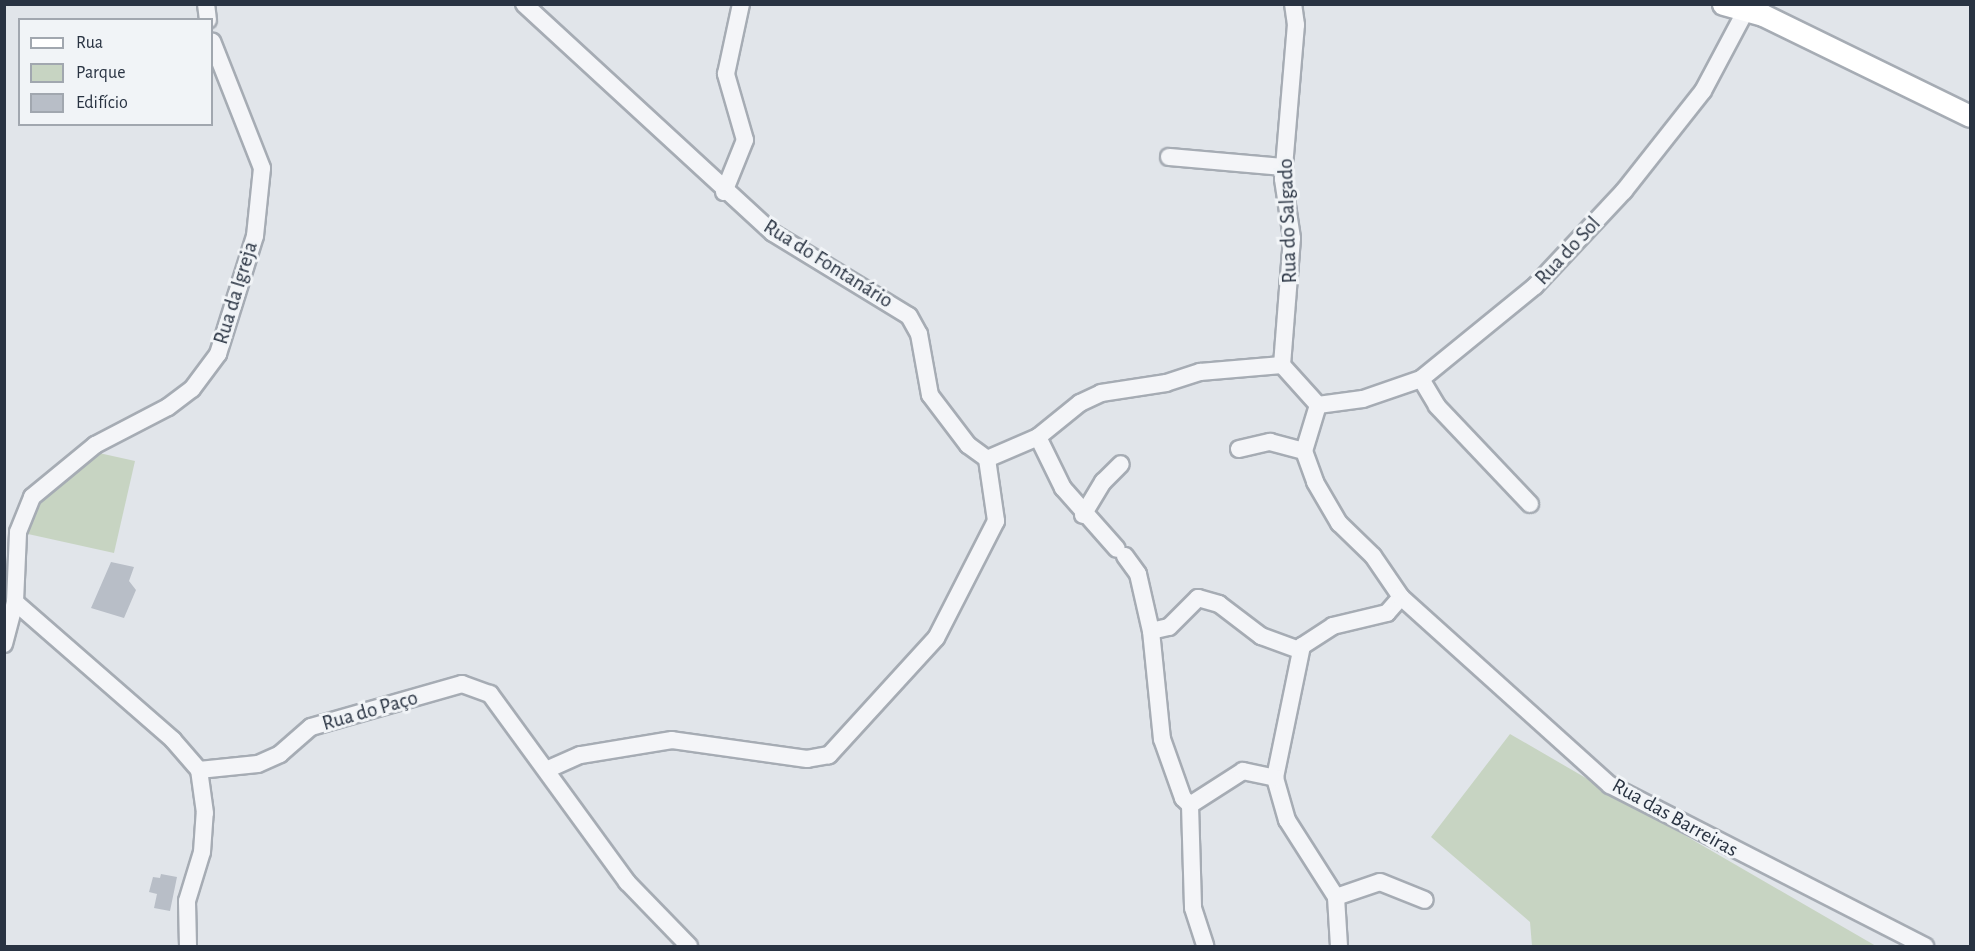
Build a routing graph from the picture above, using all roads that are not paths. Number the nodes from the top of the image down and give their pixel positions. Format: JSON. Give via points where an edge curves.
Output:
{"nodes":[{"id":1,"x":524,"y":4,"type":"edge"},
{"id":2,"x":741,"y":4,"type":"edge"},
{"id":3,"x":1293,"y":4,"type":"edge"},
{"id":4,"x":1723,"y":4,"type":"edge"},
{"id":5,"x":1758,"y":10,"type":"edge"},
{"id":6,"x":213,"y":44,"type":"edge"},
{"id":7,"x":1971,"y":116,"type":"edge"},
{"id":8,"x":1169,"y":157,"type":"dead end"},
{"id":9,"x":1284,"y":167,"type":"junction"},
{"id":10,"x":724,"y":192,"type":"junction"},
{"id":11,"x":1282,"y":365,"type":"junction"},
{"id":12,"x":1421,"y":379,"type":"junction"},
{"id":13,"x":1318,"y":405,"type":"junction"},
{"id":14,"x":1038,"y":437,"type":"junction"},
{"id":15,"x":1239,"y":449,"type":"dead end"},
{"id":16,"x":1304,"y":450,"type":"junction"},
{"id":17,"x":987,"y":459,"type":"junction"},
{"id":18,"x":1121,"y":465,"type":"dead end"},
{"id":19,"x":1530,"y":504,"type":"dead end"},
{"id":20,"x":1083,"y":515,"type":"junction"},
{"id":21,"x":1401,"y":597,"type":"junction"},
{"id":22,"x":15,"y":602,"type":"junction"},
{"id":23,"x":1151,"y":631,"type":"junction"},
{"id":24,"x":4,"y":644,"type":"edge"},
{"id":25,"x":1299,"y":650,"type":"junction"},
{"id":26,"x":199,"y":770,"type":"junction"},
{"id":27,"x":547,"y":770,"type":"junction"},
{"id":28,"x":1275,"y":778,"type":"junction"},
{"id":29,"x":1190,"y":805,"type":"junction"},
{"id":30,"x":1336,"y":897,"type":"junction"},
{"id":31,"x":1425,"y":900,"type":"dead end"},
{"id":32,"x":188,"y":946,"type":"edge"},
{"id":33,"x":689,"y":946,"type":"edge"},
{"id":34,"x":1205,"y":946,"type":"edge"},
{"id":35,"x":1339,"y":946,"type":"edge"},
{"id":36,"x":1925,"y":946,"type":"edge"}],
"edges":[{"from":1,"to":10,"type":"street","name":"Rua do Fontanário"},
{"from":2,"to":10,"type":"street","via":[[726,74],[745,140]]},
{"from":3,"to":9,"type":"street","name":"Rua do Salgado","via":[[1296,25]]},
{"from":4,"to":5,"type":"main road"},
{"from":5,"to":7,"type":"main road"},
{"from":5,"to":12,"type":"street","name":"Rua do Sol","via":[[1703,91],[1624,191],[1535,286]]},
{"from":6,"to":22,"type":"street","name":"Rua da Igreja","via":[[262,168],[255,236],[218,354],[192,389],[168,407],[95,445],[32,497],[18,532]]},
{"from":8,"to":9,"type":"street"},
{"from":9,"to":11,"type":"street","name":"Rua do Salgado","via":[[1292,238]]},
{"from":10,"to":17,"type":"street","name":"Rua do Fontanário","via":[[773,233],[909,316],[919,334],[930,395],[968,445]]},
{"from":11,"to":13,"type":"street"},
{"from":11,"to":14,"type":"street","via":[[1200,372],[1101,393],[1080,403]]},
{"from":12,"to":13,"type":"street","name":"Rua do Sol","via":[[1363,399]]},
{"from":12,"to":19,"type":"street","via":[[1437,406]]},
{"from":13,"to":16,"type":"street"},
{"from":14,"to":17,"type":"street"},
{"from":14,"to":20,"type":"street","via":[[1063,488]]},
{"from":15,"to":16,"type":"street","via":[[1270,442]]},
{"from":16,"to":21,"type":"street","name":"Rua das Barreiras","via":[[1315,482],[1339,523],[1373,556]]},
{"from":17,"to":27,"type":"street","via":[[996,521],[960,597],[936,638],[829,755],[807,759],[672,740],[580,755]]},
{"from":18,"to":20,"type":"street","via":[[1103,482]]},
{"from":20,"to":23,"type":"street","via":[[1138,574]]},
{"from":21,"to":25,"type":"street","via":[[1387,613],[1333,626]]},
{"from":21,"to":36,"type":"street","name":"Rua das Barreiras","via":[[1610,786]]},
{"from":22,"to":24,"type":"street","name":"Rua da Igreja"},
{"from":22,"to":26,"type":"street","via":[[173,740]]},
{"from":23,"to":25,"type":"street","via":[[1169,627],[1198,598],[1219,604],[1261,636]]},
{"from":23,"to":29,"type":"street","via":[[1162,740],[1183,798]]},
{"from":25,"to":28,"type":"street","via":[[1297,683]]},
{"from":26,"to":27,"type":"street","name":"Rua do Paço","via":[[258,764],[280,754],[311,727],[462,684],[490,694]]},
{"from":26,"to":32,"type":"street","via":[[205,813],[202,852],[187,901]]},
{"from":27,"to":33,"type":"street","name":"Rua do Paço","via":[[627,882]]},
{"from":28,"to":29,"type":"street","via":[[1243,771]]},
{"from":28,"to":30,"type":"street","via":[[1287,820]]},
{"from":29,"to":34,"type":"street","via":[[1193,908]]},
{"from":30,"to":31,"type":"street","via":[[1380,882]]},
{"from":30,"to":35,"type":"street"}]}
